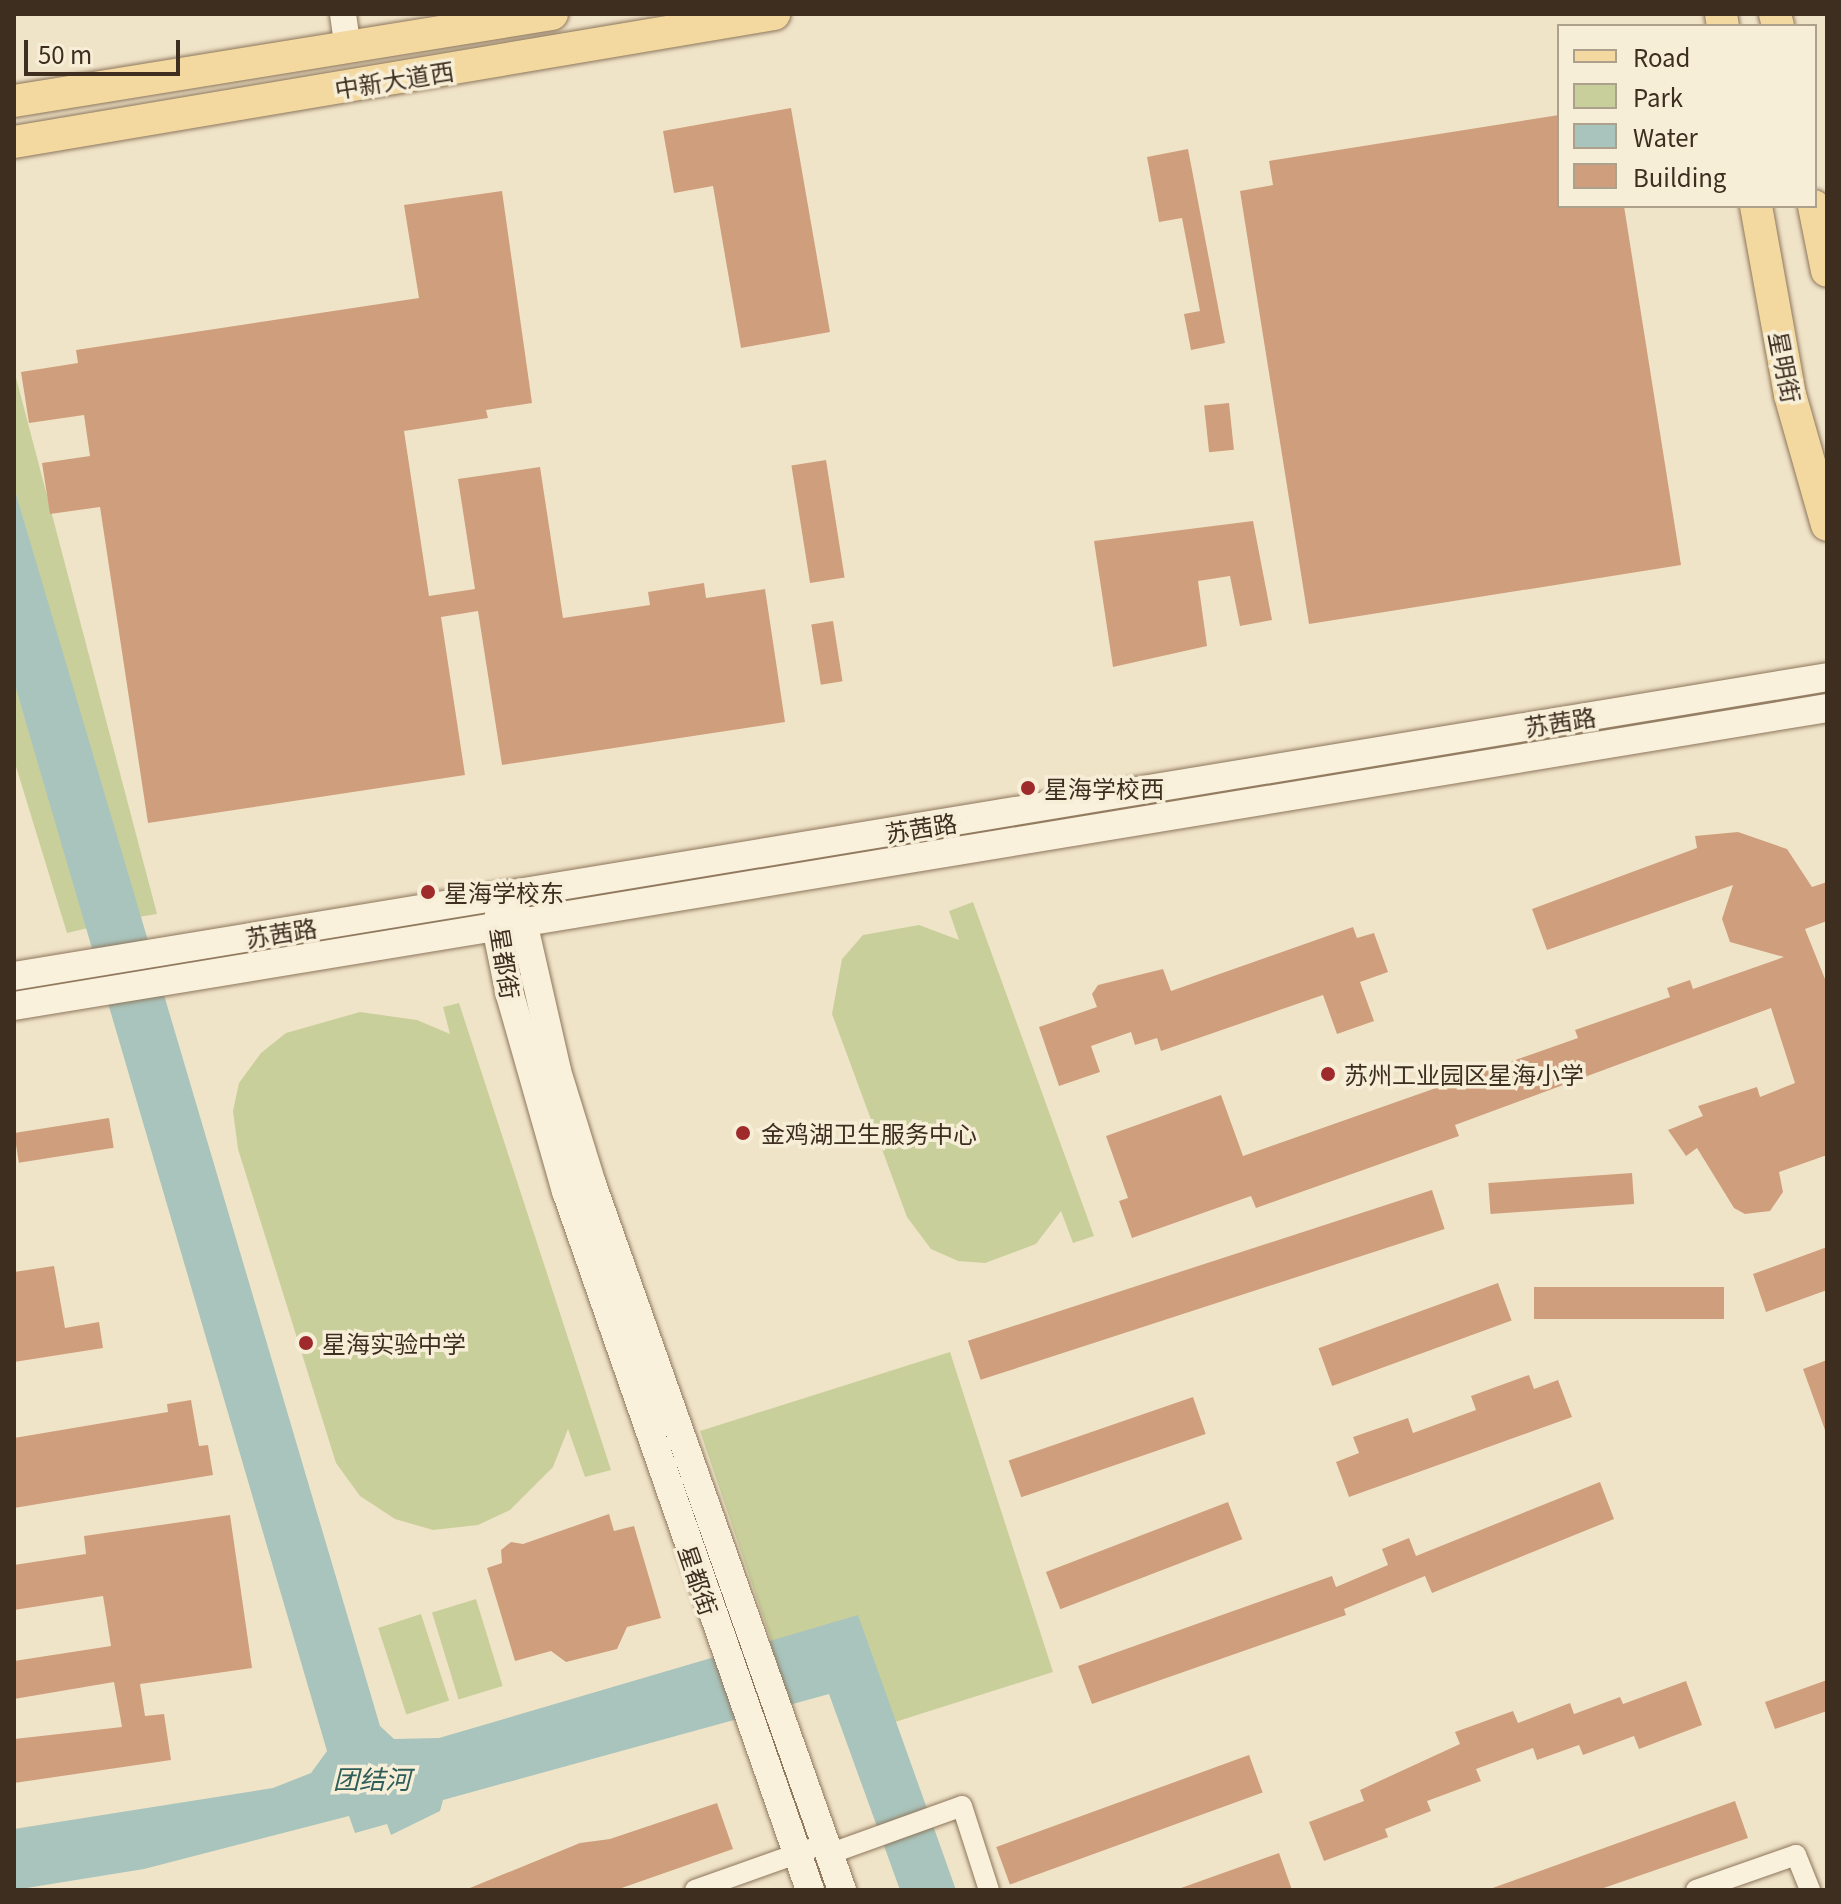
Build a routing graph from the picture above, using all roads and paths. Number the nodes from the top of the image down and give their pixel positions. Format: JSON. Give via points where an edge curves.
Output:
{"nodes":[{"id":1,"x":343,"y":14,"type":"edge"},
{"id":2,"x":552,"y":14,"type":"edge"},
{"id":3,"x":774,"y":14,"type":"edge"},
{"id":4,"x":348,"y":48,"type":"junction"},
{"id":5,"x":14,"y":101,"type":"edge"},
{"id":6,"x":14,"y":142,"type":"edge"},
{"id":7,"x":1756,"y":208,"type":"edge"},
{"id":8,"x":1814,"y":208,"type":"edge"},
{"id":9,"x":1827,"y":271,"type":"edge"},
{"id":10,"x":1827,"y":525,"type":"edge"},
{"id":11,"x":1827,"y":677,"type":"edge"},
{"id":12,"x":1827,"y":708,"type":"edge"},
{"id":13,"x":504,"y":896,"type":"junction"},
{"id":14,"x":509,"y":924,"type":"junction"},
{"id":15,"x":14,"y":976,"type":"edge"},
{"id":16,"x":14,"y":1006,"type":"edge"},
{"id":17,"x":827,"y":1849,"type":"junction"},
{"id":18,"x":798,"y":1853,"type":"junction"},
{"id":19,"x":695,"y":1890,"type":"edge"},
{"id":20,"x":810,"y":1890,"type":"edge"},
{"id":21,"x":842,"y":1890,"type":"edge"},
{"id":22,"x":989,"y":1890,"type":"edge"},
{"id":23,"x":1696,"y":1890,"type":"edge"},
{"id":24,"x":1810,"y":1890,"type":"edge"}],
"edges":[{"from":1,"to":4,"type":"street"},
{"from":2,"to":4,"type":"main road","name":"中新大道西"},
{"from":3,"to":6,"type":"main road","name":"中新大道西"},
{"from":4,"to":5,"type":"main road","name":"中新大道西"},
{"from":7,"to":10,"type":"main road","name":"星明街","via":[[1790,395]]},
{"from":8,"to":9,"type":"main road"},
{"from":11,"to":13,"type":"main road","name":"苏茜路"},
{"from":12,"to":14,"type":"main road","name":"苏茜路"},
{"from":13,"to":14,"type":"main road","name":"星都街"},
{"from":13,"to":15,"type":"main road","name":"苏茜路"},
{"from":14,"to":16,"type":"main road","name":"苏茜路"},
{"from":14,"to":17,"type":"main road","name":"星都街","via":[[592,1184]]},
{"from":14,"to":18,"type":"main road","name":"星都街","via":[[566,1191],[720,1645]]},
{"from":17,"to":18,"type":"street"},
{"from":17,"to":21,"type":"main road","name":"星都街"},
{"from":17,"to":22,"type":"street","via":[[866,1842],[962,1806]]},
{"from":18,"to":19,"type":"street"},
{"from":18,"to":20,"type":"main road","name":"星都街"},
{"from":23,"to":24,"type":"street","via":[[1796,1855]]}]}
